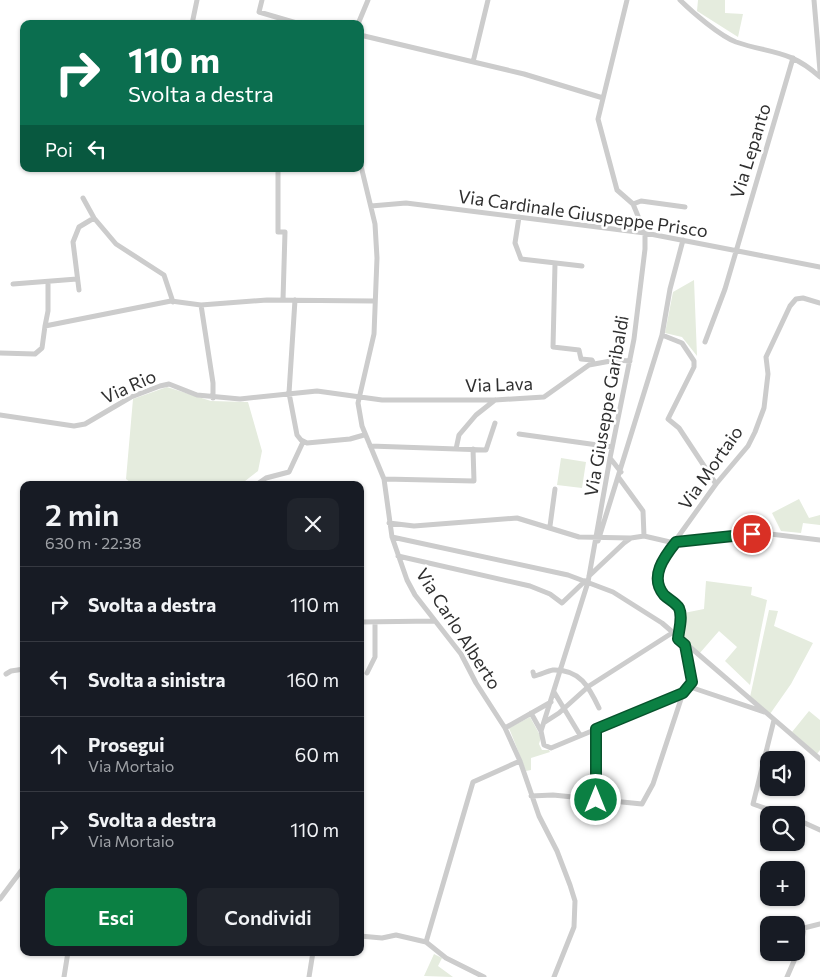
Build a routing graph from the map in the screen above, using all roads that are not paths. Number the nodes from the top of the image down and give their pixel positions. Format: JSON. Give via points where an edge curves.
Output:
{"nodes":[{"id":1,"x":197,"y":0,"type":"edge"},
{"id":2,"x":262,"y":0,"type":"edge"},
{"id":3,"x":368,"y":0,"type":"edge"},
{"id":4,"x":488,"y":0,"type":"edge"},
{"id":5,"x":627,"y":0,"type":"edge"},
{"id":6,"x":680,"y":0,"type":"edge"},
{"id":7,"x":814,"y":0,"type":"edge"},
{"id":8,"x":193,"y":20,"type":"edge"},
{"id":9,"x":286,"y":20,"type":"edge"},
{"id":10,"x":360,"y":20,"type":"edge"},
{"id":11,"x":364,"y":36,"type":"edge"},
{"id":12,"x":793,"y":58,"type":"junction"},
{"id":13,"x":473,"y":62,"type":"junction"},
{"id":14,"x":820,"y":71,"type":"edge"},
{"id":15,"x":820,"y":77,"type":"edge"},
{"id":16,"x":603,"y":98,"type":"junction"},
{"id":17,"x":278,"y":172,"type":"edge"},
{"id":18,"x":362,"y":172,"type":"edge"},
{"id":19,"x":83,"y":198,"type":"dead end"},
{"id":20,"x":633,"y":204,"type":"junction"},
{"id":21,"x":371,"y":206,"type":"junction"},
{"id":22,"x":686,"y":207,"type":"dead end"},
{"id":23,"x":519,"y":217,"type":"junction"},
{"id":24,"x":94,"y":218,"type":"junction"},
{"id":25,"x":645,"y":233,"type":"junction"},
{"id":26,"x":683,"y":240,"type":"junction"},
{"id":27,"x":736,"y":252,"type":"junction"},
{"id":28,"x":555,"y":264,"type":"junction"},
{"id":29,"x":582,"y":266,"type":"dead end"},
{"id":30,"x":820,"y":267,"type":"edge"},
{"id":31,"x":77,"y":279,"type":"junction"},
{"id":32,"x":48,"y":282,"type":"junction"},
{"id":33,"x":13,"y":284,"type":"dead end"},
{"id":34,"x":79,"y":290,"type":"dead end"},
{"id":35,"x":283,"y":300,"type":"junction"},
{"id":36,"x":295,"y":300,"type":"junction"},
{"id":37,"x":373,"y":301,"type":"junction"},
{"id":38,"x":173,"y":302,"type":"junction"},
{"id":39,"x":820,"y":303,"type":"edge"},
{"id":40,"x":202,"y":305,"type":"junction"},
{"id":41,"x":45,"y":326,"type":"junction"},
{"id":42,"x":662,"y":335,"type":"junction"},
{"id":43,"x":705,"y":342,"type":"dead end"},
{"id":44,"x":0,"y":353,"type":"edge"},
{"id":45,"x":630,"y":361,"type":"junction"},
{"id":46,"x":594,"y":364,"type":"junction"},
{"id":47,"x":288,"y":393,"type":"junction"},
{"id":48,"x":213,"y":398,"type":"junction"},
{"id":49,"x":358,"y":398,"type":"junction"},
{"id":50,"x":495,"y":400,"type":"junction"},
{"id":51,"x":0,"y":415,"type":"edge"},
{"id":52,"x":495,"y":423,"type":"dead end"},
{"id":53,"x":364,"y":434,"type":"junction"},
{"id":54,"x":519,"y":434,"type":"dead end"},
{"id":55,"x":303,"y":442,"type":"junction"},
{"id":56,"x":370,"y":446,"type":"junction"},
{"id":57,"x":612,"y":447,"type":"junction"},
{"id":58,"x":456,"y":449,"type":"junction"},
{"id":59,"x":473,"y":449,"type":"junction"},
{"id":60,"x":610,"y":458,"type":"junction"},
{"id":61,"x":620,"y":475,"type":"junction"},
{"id":62,"x":384,"y":479,"type":"junction"},
{"id":63,"x":262,"y":481,"type":"edge"},
{"id":64,"x":716,"y":484,"type":"junction"},
{"id":65,"x":555,"y":489,"type":"dead end"},
{"id":66,"x":389,"y":523,"type":"junction"},
{"id":67,"x":550,"y":526,"type":"junction"},
{"id":68,"x":644,"y":536,"type":"junction"},
{"id":69,"x":392,"y":537,"type":"junction"},
{"id":70,"x":598,"y":538,"type":"junction"},
{"id":71,"x":631,"y":538,"type":"junction"},
{"id":72,"x":820,"y":540,"type":"edge"},
{"id":73,"x":676,"y":542,"type":"junction"},
{"id":74,"x":398,"y":556,"type":"junction"},
{"id":75,"x":587,"y":580,"type":"junction"},
{"id":76,"x":436,"y":621,"type":"junction"},
{"id":77,"x":364,"y":622,"type":"edge"},
{"id":78,"x":375,"y":622,"type":"junction"},
{"id":79,"x":672,"y":633,"type":"junction"},
{"id":80,"x":678,"y":639,"type":"junction"},
{"id":81,"x":685,"y":645,"type":"junction"},
{"id":82,"x":20,"y":670,"type":"edge"},
{"id":83,"x":560,"y":671,"type":"junction"},
{"id":84,"x":533,"y":672,"type":"dead end"},
{"id":85,"x":368,"y":673,"type":"dead end"},
{"id":86,"x":6,"y":674,"type":"dead end"},
{"id":87,"x":589,"y":686,"type":"junction"},
{"id":88,"x":690,"y":687,"type":"junction"},
{"id":89,"x":554,"y":692,"type":"junction"},
{"id":90,"x":683,"y":693,"type":"junction"},
{"id":91,"x":551,"y":702,"type":"junction"},
{"id":92,"x":564,"y":708,"type":"junction"},
{"id":93,"x":599,"y":708,"type":"dead end"},
{"id":94,"x":764,"y":712,"type":"junction"},
{"id":95,"x":531,"y":713,"type":"junction"},
{"id":96,"x":774,"y":720,"type":"junction"},
{"id":97,"x":545,"y":722,"type":"junction"},
{"id":98,"x":505,"y":728,"type":"junction"},
{"id":99,"x":596,"y":729,"type":"junction"},
{"id":100,"x":541,"y":732,"type":"junction"},
{"id":101,"x":580,"y":735,"type":"junction"},
{"id":102,"x":820,"y":758,"type":"edge"},
{"id":103,"x":520,"y":761,"type":"junction"},
{"id":104,"x":531,"y":796,"type":"junction"},
{"id":105,"x":596,"y":800,"type":"junction"},
{"id":106,"x":760,"y":806,"type":"edge"},
{"id":107,"x":805,"y":823,"type":"edge"},
{"id":108,"x":820,"y":830,"type":"edge"},
{"id":109,"x":20,"y":872,"type":"edge"},
{"id":110,"x":0,"y":899,"type":"edge"},
{"id":111,"x":820,"y":924,"type":"edge"},
{"id":112,"x":364,"y":936,"type":"edge"},
{"id":113,"x":426,"y":942,"type":"junction"},
{"id":114,"x":67,"y":956,"type":"edge"},
{"id":115,"x":312,"y":956,"type":"edge"},
{"id":116,"x":64,"y":977,"type":"edge"},
{"id":117,"x":309,"y":977,"type":"edge"},
{"id":118,"x":484,"y":977,"type":"edge"},
{"id":119,"x":553,"y":977,"type":"edge"},
{"id":120,"x":787,"y":977,"type":"edge"}],
"edges":[{"from":1,"to":8,"type":"street"},
{"from":2,"to":9,"type":"street","via":[[259,12]]},
{"from":3,"to":10,"type":"street"},
{"from":4,"to":13,"type":"street"},
{"from":5,"to":16,"type":"street"},
{"from":6,"to":12,"type":"street","via":[[734,41]]},
{"from":7,"to":14,"type":"street"},
{"from":11,"to":13,"type":"street"},
{"from":12,"to":15,"type":"street"},
{"from":12,"to":27,"type":"street","name":"Via Lepanto"},
{"from":13,"to":16,"type":"street"},
{"from":16,"to":20,"type":"street","via":[[598,119],[617,190]]},
{"from":17,"to":35,"type":"street","via":[[278,232],[285,232]]},
{"from":18,"to":21,"type":"street"},
{"from":19,"to":24,"type":"street"},
{"from":20,"to":22,"type":"street","via":[[641,201]]},
{"from":20,"to":25,"type":"street"},
{"from":21,"to":23,"type":"street","name":"Via Cardinale Giuspeppe Prisco","via":[[406,204]]},
{"from":21,"to":37,"type":"street","via":[[376,250]]},
{"from":23,"to":25,"type":"street","name":"Via Cardinale Giuspeppe Prisco"},
{"from":23,"to":28,"type":"street","via":[[515,243],[518,255]]},
{"from":24,"to":31,"type":"street","via":[[79,227],[74,235]]},
{"from":24,"to":38,"type":"street","via":[[116,244],[164,275]]},
{"from":25,"to":26,"type":"street","name":"Via Cardinale Giuspeppe Prisco"},
{"from":25,"to":45,"type":"street","name":"Via Giuseppe Garibaldi"},
{"from":26,"to":27,"type":"street","name":"Via Cardinale Giuspeppe Prisco"},
{"from":26,"to":42,"type":"street"},
{"from":27,"to":30,"type":"street","name":"Via Cardinale Giuspeppe Prisco"},
{"from":27,"to":43,"type":"street","name":"Via Lepanto"},
{"from":28,"to":29,"type":"street"},
{"from":28,"to":46,"type":"street","via":[[553,348],[580,350],[581,359],[592,360]]},
{"from":31,"to":32,"type":"street"},
{"from":31,"to":34,"type":"street"},
{"from":32,"to":33,"type":"street"},
{"from":32,"to":41,"type":"street"},
{"from":35,"to":36,"type":"street"},
{"from":35,"to":40,"type":"street"},
{"from":36,"to":37,"type":"street"},
{"from":36,"to":47,"type":"street"},
{"from":37,"to":49,"type":"street","via":[[374,334]]},
{"from":38,"to":40,"type":"street"},
{"from":38,"to":41,"type":"street"},
{"from":39,"to":64,"type":"street","name":"Via Mortaio","via":[[803,298],[796,299],[790,306],[766,357],[768,374],[764,408],[755,432],[748,446]]},
{"from":40,"to":48,"type":"street"},
{"from":41,"to":44,"type":"street","via":[[42,348],[35,354]]},
{"from":42,"to":61,"type":"street"},
{"from":42,"to":64,"type":"street","via":[[682,343],[694,360],[694,367],[668,419],[679,428]]},
{"from":45,"to":46,"type":"street","name":"Via Lava"},
{"from":45,"to":57,"type":"street","name":"Via Giuseppe Garibaldi"},
{"from":46,"to":50,"type":"street","name":"Via Lava","via":[[577,372],[544,397]]},
{"from":47,"to":48,"type":"street","name":"Via Rio","via":[[240,399]]},
{"from":47,"to":49,"type":"street","name":"Via Rio","via":[[317,391]]},
{"from":47,"to":55,"type":"street","via":[[297,435]]},
{"from":48,"to":51,"type":"street","name":"Via Rio","via":[[169,384],[131,397],[85,424],[74,426]]},
{"from":49,"to":50,"type":"street","name":"Via Lava"},
{"from":49,"to":53,"type":"street","name":"Via Carlo Alberto"},
{"from":50,"to":58,"type":"street","via":[[459,434]]},
{"from":52,"to":59,"type":"street","via":[[486,450]]},
{"from":53,"to":55,"type":"street","via":[[350,439]]},
{"from":53,"to":56,"type":"street","name":"Via Carlo Alberto"},
{"from":54,"to":57,"type":"street"},
{"from":55,"to":63,"type":"street","via":[[289,472]]},
{"from":56,"to":58,"type":"street"},
{"from":56,"to":62,"type":"street","name":"Via Carlo Alberto"},
{"from":57,"to":60,"type":"street","name":"Via Giuseppe Garibaldi"},
{"from":58,"to":59,"type":"street"},
{"from":59,"to":62,"type":"street","via":[[474,481]]},
{"from":60,"to":61,"type":"street"},
{"from":60,"to":70,"type":"street","name":"Via Giuseppe Garibaldi"},
{"from":61,"to":68,"type":"street","via":[[643,511]]},
{"from":61,"to":70,"type":"street"},
{"from":62,"to":66,"type":"street","name":"Via Carlo Alberto"},
{"from":64,"to":73,"type":"street","name":"Via Mortaio"},
{"from":65,"to":67,"type":"street"},
{"from":66,"to":67,"type":"street","via":[[414,526],[517,518]]},
{"from":66,"to":69,"type":"street","name":"Via Carlo Alberto"},
{"from":67,"to":70,"type":"street","via":[[572,535]]},
{"from":68,"to":71,"type":"street"},
{"from":68,"to":73,"type":"street"},
{"from":69,"to":74,"type":"street","name":"Via Carlo Alberto"},
{"from":69,"to":75,"type":"street"},
{"from":70,"to":71,"type":"street"},
{"from":70,"to":75,"type":"street"},
{"from":71,"to":75,"type":"street"},
{"from":72,"to":73,"type":"street","via":[[777,534]]},
{"from":73,"to":80,"type":"street","name":"Via Mortaio","via":[[658,570],[658,585],[663,594],[678,606],[681,615]]},
{"from":74,"to":75,"type":"street","via":[[530,586],[562,603]]},
{"from":74,"to":76,"type":"street","name":"Via Carlo Alberto","via":[[415,595]]},
{"from":75,"to":79,"type":"street","via":[[621,597]]},
{"from":75,"to":83,"type":"street"},
{"from":76,"to":78,"type":"street"},
{"from":76,"to":98,"type":"street","name":"Via Carlo Alberto","via":[[461,654]]},
{"from":77,"to":78,"type":"street"},
{"from":78,"to":85,"type":"street","via":[[375,657]]},
{"from":79,"to":80,"type":"street"},
{"from":79,"to":87,"type":"street"},
{"from":80,"to":81,"type":"street"},
{"from":81,"to":88,"type":"street","via":[[692,678]]},
{"from":81,"to":94,"type":"street"},
{"from":82,"to":86,"type":"street"},
{"from":83,"to":84,"type":"street","via":[[534,676]]},
{"from":83,"to":87,"type":"street","via":[[575,675]]},
{"from":83,"to":89,"type":"street"},
{"from":87,"to":92,"type":"street"},
{"from":87,"to":93,"type":"street"},
{"from":88,"to":90,"type":"street"},
{"from":88,"to":94,"type":"street"},
{"from":89,"to":91,"type":"street"},
{"from":89,"to":92,"type":"street"},
{"from":90,"to":99,"type":"street"},
{"from":90,"to":105,"type":"street","via":[[642,804]]},
{"from":91,"to":95,"type":"street"},
{"from":91,"to":97,"type":"street"},
{"from":92,"to":97,"type":"street"},
{"from":92,"to":101,"type":"street"},
{"from":94,"to":96,"type":"street"},
{"from":95,"to":98,"type":"street"},
{"from":95,"to":100,"type":"street"},
{"from":96,"to":102,"type":"street"},
{"from":96,"to":106,"type":"street","via":[[753,804]]},
{"from":97,"to":100,"type":"street"},
{"from":98,"to":103,"type":"street","name":"Via Carlo Alberto"},
{"from":99,"to":101,"type":"street"},
{"from":99,"to":105,"type":"street"},
{"from":100,"to":101,"type":"street","via":[[544,745],[551,748]]},
{"from":103,"to":104,"type":"street","name":"Via Carlo Alberto"},
{"from":103,"to":113,"type":"street","via":[[473,782]]},
{"from":104,"to":105,"type":"street"},
{"from":104,"to":119,"type":"street","name":"Via Carlo Alberto","via":[[557,851],[575,901],[574,927]]},
{"from":107,"to":108,"type":"street"},
{"from":109,"to":110,"type":"street"},
{"from":111,"to":120,"type":"street","via":[[804,928],[801,945]]},
{"from":112,"to":113,"type":"street","via":[[396,935]]},
{"from":113,"to":118,"type":"street","via":[[446,958]]},
{"from":114,"to":116,"type":"street"},
{"from":115,"to":117,"type":"street"}]}
